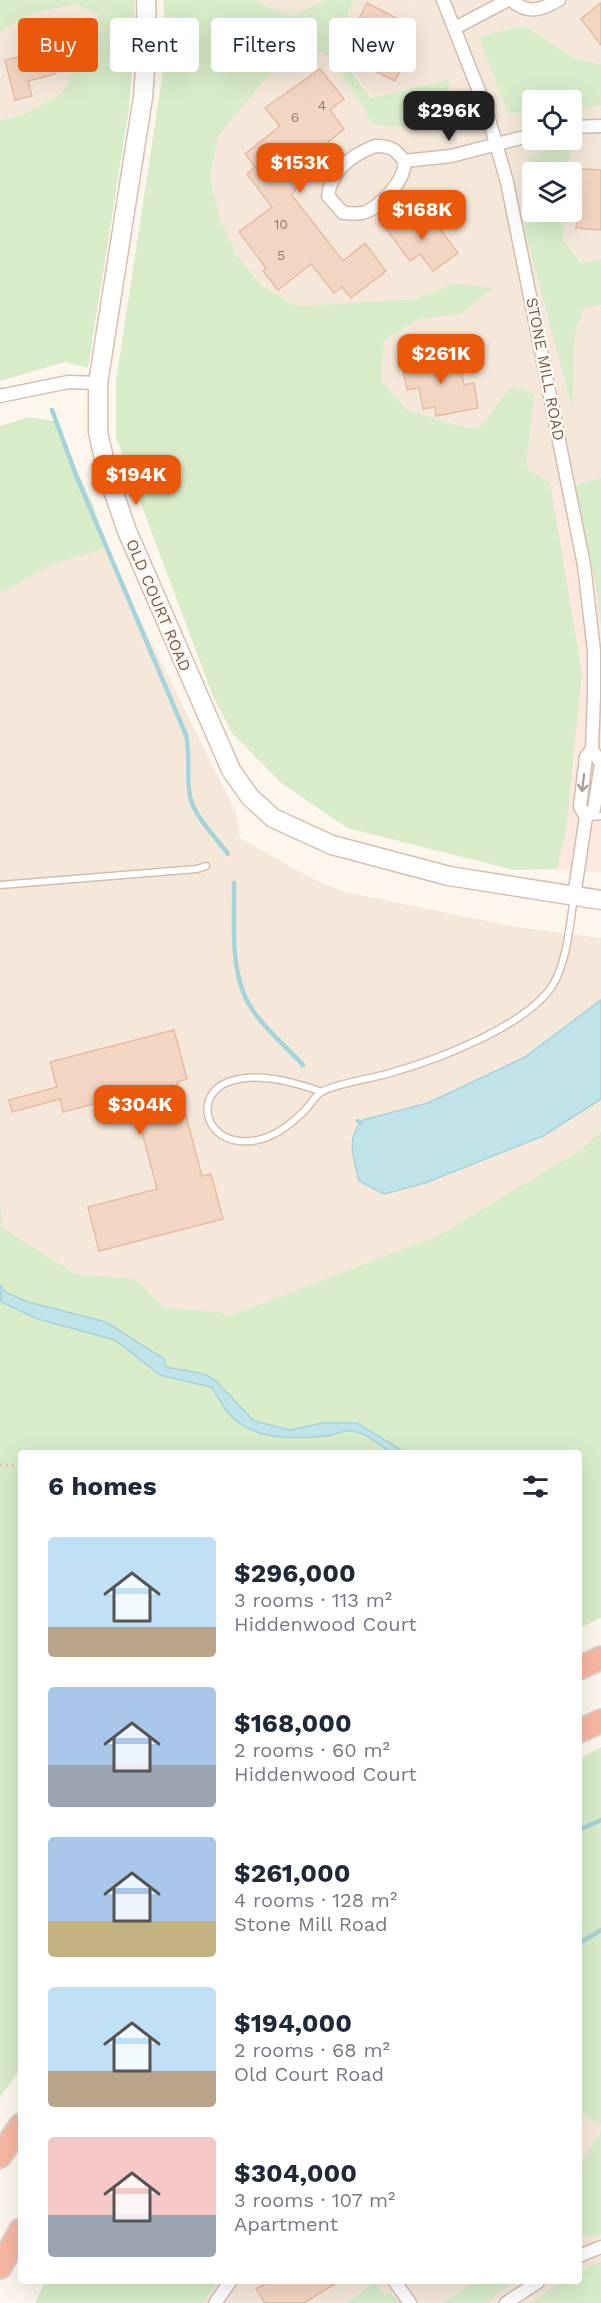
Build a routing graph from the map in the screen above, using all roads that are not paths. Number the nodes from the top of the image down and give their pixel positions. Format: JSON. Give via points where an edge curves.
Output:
{"nodes":[{"id":1,"x":146,"y":0,"type":"edge"},
{"id":2,"x":443,"y":0,"type":"edge"},
{"id":3,"x":509,"y":0,"type":"edge"},
{"id":4,"x":559,"y":0,"type":"edge"},
{"id":5,"x":455,"y":28,"type":"junction"},
{"id":6,"x":601,"y":126,"type":"edge"},
{"id":7,"x":582,"y":127,"type":"edge"},
{"id":8,"x":522,"y":138,"type":"edge"},
{"id":9,"x":497,"y":146,"type":"junction"},
{"id":10,"x":405,"y":161,"type":"junction"},
{"id":11,"x":98,"y":383,"type":"junction"},
{"id":12,"x":0,"y":396,"type":"edge"},
{"id":13,"x":601,"y":816,"type":"edge"},
{"id":14,"x":585,"y":817,"type":"junction"},
{"id":15,"x":206,"y":866,"type":"dead end"},
{"id":16,"x":0,"y":885,"type":"edge"},
{"id":17,"x":574,"y":896,"type":"junction"},
{"id":18,"x":601,"y":900,"type":"edge"},
{"id":19,"x":322,"y":1092,"type":"junction"},
{"id":20,"x":601,"y":1658,"type":"edge"},
{"id":21,"x":582,"y":1667,"type":"edge"},
{"id":22,"x":601,"y":1721,"type":"edge"},
{"id":23,"x":582,"y":1730,"type":"edge"},
{"id":24,"x":18,"y":2129,"type":"edge"},
{"id":25,"x":0,"y":2156,"type":"edge"},
{"id":26,"x":18,"y":2235,"type":"edge"},
{"id":27,"x":601,"y":2247,"type":"edge"},
{"id":28,"x":582,"y":2255,"type":"edge"},
{"id":29,"x":0,"y":2267,"type":"edge"},
{"id":30,"x":229,"y":2284,"type":"edge"},
{"id":31,"x":396,"y":2284,"type":"edge"},
{"id":32,"x":535,"y":2284,"type":"edge"},
{"id":33,"x":215,"y":2303,"type":"edge"},
{"id":34,"x":410,"y":2303,"type":"edge"},
{"id":35,"x":506,"y":2303,"type":"edge"}],
"edges":[{"from":1,"to":11,"type":"main road","name":"OLD COURT ROAD","via":[[143,96]]},
{"from":2,"to":5,"type":"street","name":"STONE MILL ROAD"},
{"from":3,"to":4,"type":"street","via":[[532,11]]},
{"from":3,"to":5,"type":"street"},
{"from":5,"to":9,"type":"street","name":"STONE MILL ROAD"},
{"from":6,"to":7,"type":"street"},
{"from":8,"to":9,"type":"street"},
{"from":9,"to":10,"type":"street"},
{"from":9,"to":14,"type":"street","name":"STONE MILL ROAD","via":[[516,222],[584,565],[594,651],[592,749],[586,758],[580,807]]},
{"from":10,"to":10,"type":"street","via":[[388,146],[362,151],[335,173],[328,196],[343,213],[363,213],[397,186]]},
{"from":11,"to":12,"type":"street","via":[[68,382]]},
{"from":11,"to":17,"type":"main road","name":"OLD COURT ROAD","via":[[102,454],[127,531],[231,770],[255,803],[305,835],[392,863]]},
{"from":13,"to":14,"type":"lane"},
{"from":14,"to":17,"type":"street","name":"STONE MILL ROAD"},
{"from":15,"to":16,"type":"lane"},
{"from":17,"to":18,"type":"main road","name":"OLD COURT ROAD"},
{"from":17,"to":19,"type":"lane","via":[[564,957],[556,979],[528,1010],[447,1056]]},
{"from":19,"to":19,"type":"lane","via":[[291,1124],[272,1136],[247,1142],[229,1140],[216,1133],[209,1123],[210,1099],[217,1088],[230,1081],[279,1079]]},
{"from":20,"to":21,"type":"highway"},
{"from":22,"to":23,"type":"highway"},
{"from":24,"to":25,"type":"highway"},
{"from":26,"to":29,"type":"highway"},
{"from":27,"to":28,"type":"street"},
{"from":30,"to":33,"type":"street"},
{"from":31,"to":34,"type":"street"},
{"from":32,"to":35,"type":"street"}]}
